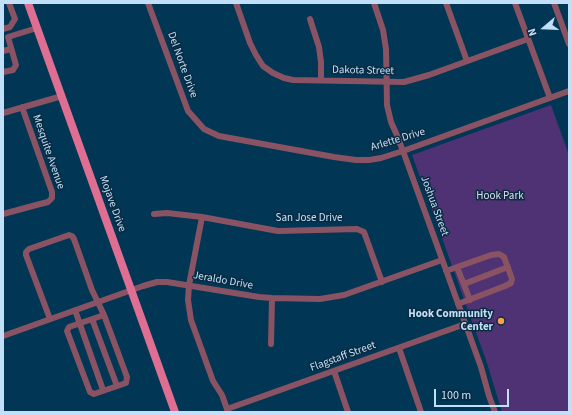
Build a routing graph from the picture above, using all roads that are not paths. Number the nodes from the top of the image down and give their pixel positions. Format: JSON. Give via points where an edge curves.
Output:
{"nodes":[{"id":1,"x":9,"y":3,"type":"edge"},
{"id":2,"x":28,"y":3,"type":"edge"},
{"id":3,"x":148,"y":3,"type":"edge"},
{"id":4,"x":236,"y":3,"type":"edge"},
{"id":5,"x":374,"y":3,"type":"edge"},
{"id":6,"x":446,"y":3,"type":"edge"},
{"id":7,"x":515,"y":3,"type":"edge"},
{"id":8,"x":554,"y":3,"type":"edge"},
{"id":9,"x":310,"y":19,"type":"dead end"},
{"id":10,"x":37,"y":28,"type":"junction"},
{"id":11,"x":4,"y":29,"type":"edge"},
{"id":12,"x":8,"y":37,"type":"junction"},
{"id":13,"x":528,"y":39,"type":"junction"},
{"id":14,"x":569,"y":44,"type":"edge"},
{"id":15,"x":11,"y":49,"type":"junction"},
{"id":16,"x":3,"y":51,"type":"edge"},
{"id":17,"x":467,"y":61,"type":"junction"},
{"id":18,"x":3,"y":72,"type":"edge"},
{"id":19,"x":321,"y":80,"type":"junction"},
{"id":20,"x":387,"y":82,"type":"junction"},
{"id":21,"x":569,"y":90,"type":"edge"},
{"id":22,"x":62,"y":96,"type":"junction"},
{"id":23,"x":550,"y":98,"type":"junction"},
{"id":24,"x":22,"y":108,"type":"junction"},
{"id":25,"x":3,"y":113,"type":"edge"},
{"id":26,"x":204,"y":129,"type":"joint"},
{"id":27,"x":403,"y":151,"type":"junction"},
{"id":28,"x":3,"y":214,"type":"edge"},
{"id":29,"x":154,"y":214,"type":"dead end"},
{"id":30,"x":202,"y":217,"type":"junction"},
{"id":31,"x":442,"y":260,"type":"junction"},
{"id":32,"x":457,"y":267,"type":"junction"},
{"id":33,"x":508,"y":267,"type":"junction"},
{"id":34,"x":446,"y":271,"type":"junction"},
{"id":35,"x":382,"y":282,"type":"junction"},
{"id":36,"x":464,"y":284,"type":"junction"},
{"id":37,"x":189,"y":285,"type":"junction"},
{"id":38,"x":131,"y":290,"type":"junction"},
{"id":39,"x":272,"y":298,"type":"junction"},
{"id":40,"x":470,"y":300,"type":"junction"},
{"id":41,"x":98,"y":302,"type":"junction"},
{"id":42,"x":458,"y":304,"type":"junction"},
{"id":43,"x":75,"y":310,"type":"junction"},
{"id":44,"x":104,"y":316,"type":"junction"},
{"id":45,"x":50,"y":319,"type":"junction"},
{"id":46,"x":92,"y":319,"type":"junction"},
{"id":47,"x":79,"y":323,"type":"junction"},
{"id":48,"x":465,"y":324,"type":"junction"},
{"id":49,"x":3,"y":336,"type":"edge"},
{"id":50,"x":271,"y":344,"type":"dead end"},
{"id":51,"x":399,"y":348,"type":"junction"},
{"id":52,"x":334,"y":371,"type":"junction"},
{"id":53,"x":117,"y":386,"type":"junction"},
{"id":54,"x":103,"y":390,"type":"junction"},
{"id":55,"x":228,"y":411,"type":"edge"},
{"id":56,"x":175,"y":412,"type":"edge"},
{"id":57,"x":348,"y":412,"type":"edge"},
{"id":58,"x":422,"y":412,"type":"edge"},
{"id":59,"x":495,"y":412,"type":"edge"}],
"edges":[{"from":1,"to":11,"type":"street","via":[[15,19]]},
{"from":2,"to":10,"type":"main road","name":"Mojave Drive"},
{"from":3,"to":26,"type":"street","name":"Del Norte Drive","via":[[188,111]]},
{"from":4,"to":19,"type":"street","name":"Dakota Street","via":[[250,43],[263,66],[284,78]]},
{"from":5,"to":20,"type":"street","name":"Joshua Street","via":[[383,30]]},
{"from":6,"to":17,"type":"street"},
{"from":7,"to":13,"type":"street"},
{"from":8,"to":14,"type":"street"},
{"from":9,"to":19,"type":"street","via":[[319,47]]},
{"from":10,"to":12,"type":"street"},
{"from":10,"to":22,"type":"main road","name":"Mojave Drive"},
{"from":11,"to":12,"type":"street"},
{"from":12,"to":15,"type":"street"},
{"from":13,"to":17,"type":"street","name":"Dakota Street"},
{"from":13,"to":23,"type":"street"},
{"from":15,"to":16,"type":"street"},
{"from":15,"to":18,"type":"street","via":[[16,65],[13,70]]},
{"from":17,"to":20,"type":"street","name":"Dakota Street","via":[[420,78],[404,82]]},
{"from":19,"to":20,"type":"street","name":"Dakota Street"},
{"from":20,"to":27,"type":"street","name":"Joshua Street","via":[[387,105]]},
{"from":21,"to":23,"type":"street","name":"Arlette Drive"},
{"from":22,"to":24,"type":"street"},
{"from":22,"to":38,"type":"main road","name":"Mojave Drive"},
{"from":23,"to":27,"type":"street","name":"Arlette Drive"},
{"from":24,"to":25,"type":"street"},
{"from":24,"to":28,"type":"street","name":"Mesquite Avenue","via":[[52,198],[48,202]]},
{"from":26,"to":27,"type":"street","name":"Arlette Drive","via":[[220,136],[356,160],[381,158]]},
{"from":27,"to":31,"type":"street","name":"Joshua Street"},
{"from":29,"to":30,"type":"street","name":"San Jose Drive","via":[[167,212]]},
{"from":30,"to":35,"type":"street","name":"San Jose Drive","via":[[278,231],[357,229],[364,232]]},
{"from":30,"to":37,"type":"street"},
{"from":31,"to":34,"type":"street","name":"Joshua Street"},
{"from":31,"to":35,"type":"street","name":"Jeraldo Drive"},
{"from":32,"to":33,"type":"street","via":[[499,254],[504,257]]},
{"from":32,"to":34,"type":"street"},
{"from":32,"to":36,"type":"street"},
{"from":33,"to":36,"type":"street"},
{"from":33,"to":40,"type":"street","via":[[511,283]]},
{"from":34,"to":42,"type":"street","name":"Joshua Street"},
{"from":35,"to":39,"type":"street","name":"Jeraldo Drive","via":[[344,295],[320,299]]},
{"from":36,"to":40,"type":"street"},
{"from":37,"to":38,"type":"street","name":"Jeraldo Drive","via":[[157,282]]},
{"from":37,"to":39,"type":"street","name":"Jeraldo Drive"},
{"from":37,"to":55,"type":"street","via":[[191,320],[212,381],[222,395]]},
{"from":38,"to":41,"type":"street","name":"Jeraldo Drive"},
{"from":38,"to":56,"type":"main road","name":"Mojave Drive"},
{"from":39,"to":50,"type":"street"},
{"from":40,"to":42,"type":"street"},
{"from":41,"to":43,"type":"street","name":"Jeraldo Drive"},
{"from":41,"to":44,"type":"street"},
{"from":41,"to":45,"type":"street","via":[[72,236],[29,249],[26,255]]},
{"from":42,"to":48,"type":"street","name":"Joshua Street"},
{"from":43,"to":45,"type":"street","name":"Jeraldo Drive"},
{"from":43,"to":47,"type":"street"},
{"from":44,"to":46,"type":"street"},
{"from":44,"to":53,"type":"street","via":[[127,377],[126,382]]},
{"from":45,"to":49,"type":"street","name":"Jeraldo Drive"},
{"from":46,"to":47,"type":"street"},
{"from":46,"to":53,"type":"street"},
{"from":47,"to":54,"type":"street"},
{"from":47,"to":54,"type":"street","via":[[69,327],[67,331],[90,392],[94,394]]},
{"from":48,"to":51,"type":"street","name":"Flagstaff Street"},
{"from":48,"to":59,"type":"street","name":"Joshua Street"},
{"from":51,"to":52,"type":"street","name":"Flagstaff Street"},
{"from":51,"to":58,"type":"street"},
{"from":52,"to":55,"type":"street","name":"Flagstaff Street"},
{"from":52,"to":57,"type":"street"},
{"from":53,"to":54,"type":"street"}]}
